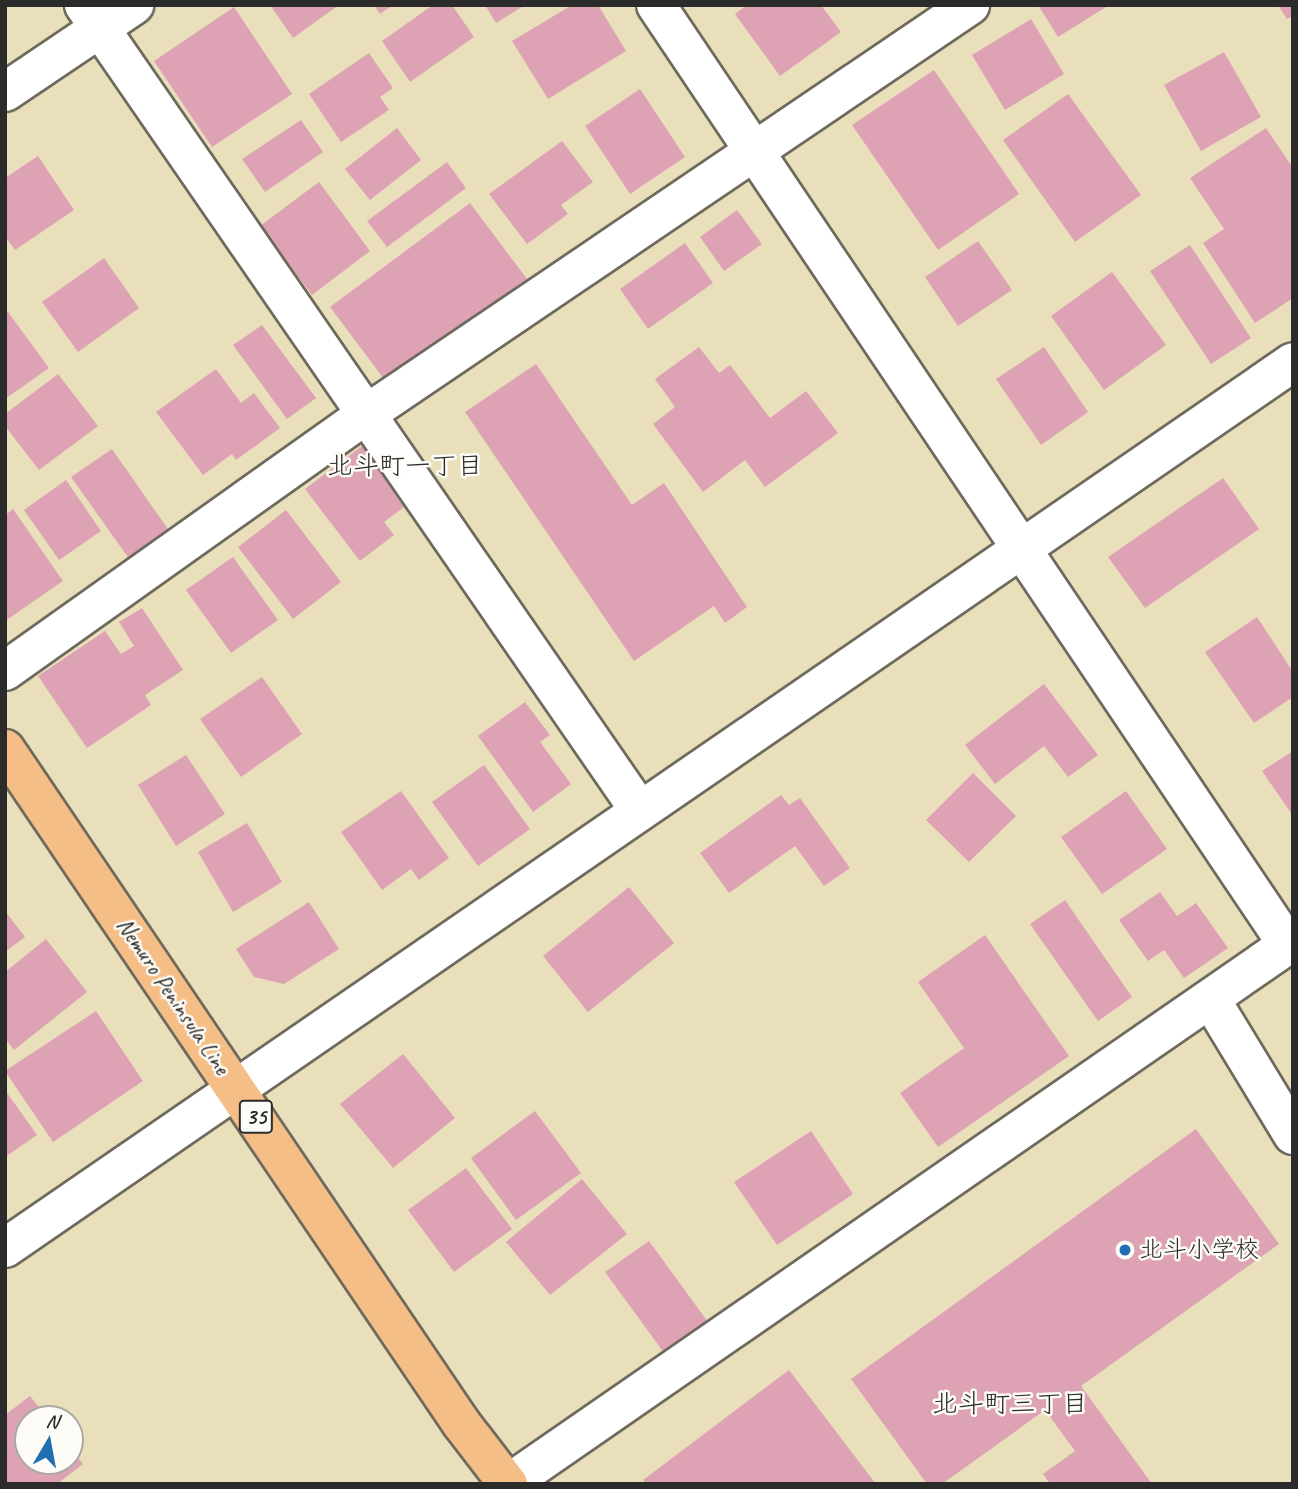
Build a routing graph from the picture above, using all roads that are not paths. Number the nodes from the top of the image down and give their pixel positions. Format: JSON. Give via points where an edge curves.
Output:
{"nodes":[{"id":1,"x":134,"y":5,"type":"edge"},
{"id":2,"x":656,"y":5,"type":"edge"},
{"id":3,"x":970,"y":5,"type":"edge"},
{"id":4,"x":92,"y":17,"type":"edge"},
{"id":5,"x":5,"y":92,"type":"edge"},
{"id":6,"x":754,"y":153,"type":"junction"},
{"id":7,"x":1293,"y":362,"type":"edge"},
{"id":8,"x":365,"y":415,"type":"junction"},
{"id":9,"x":1023,"y":548,"type":"junction"},
{"id":10,"x":5,"y":671,"type":"edge"},
{"id":11,"x":5,"y":749,"type":"edge"},
{"id":12,"x":640,"y":811,"type":"junction"},
{"id":13,"x":1290,"y":943,"type":"edge"},
{"id":14,"x":1211,"y":1000,"type":"junction"},
{"id":15,"x":235,"y":1088,"type":"junction"},
{"id":16,"x":1293,"y":1135,"type":"edge"},
{"id":17,"x":5,"y":1248,"type":"edge"},
{"id":18,"x":508,"y":1484,"type":"edge"}],
"edges":[{"from":1,"to":4,"type":"street"},
{"from":2,"to":6,"type":"street"},
{"from":3,"to":6,"type":"street"},
{"from":4,"to":5,"type":"street"},
{"from":4,"to":8,"type":"street"},
{"from":6,"to":8,"type":"street"},
{"from":6,"to":9,"type":"street"},
{"from":7,"to":9,"type":"street"},
{"from":8,"to":10,"type":"street"},
{"from":8,"to":12,"type":"street"},
{"from":9,"to":12,"type":"street"},
{"from":9,"to":13,"type":"street"},
{"from":11,"to":15,"type":"main road","name":"Nemuro Peninsula Line","number":"35"},
{"from":12,"to":15,"type":"street"},
{"from":13,"to":14,"type":"street"},
{"from":14,"to":16,"type":"street"},
{"from":14,"to":18,"type":"street"},
{"from":15,"to":17,"type":"street"},
{"from":15,"to":18,"type":"main road","name":"Nemuro Peninsula Line","number":"35","via":[[461,1423]]}]}
